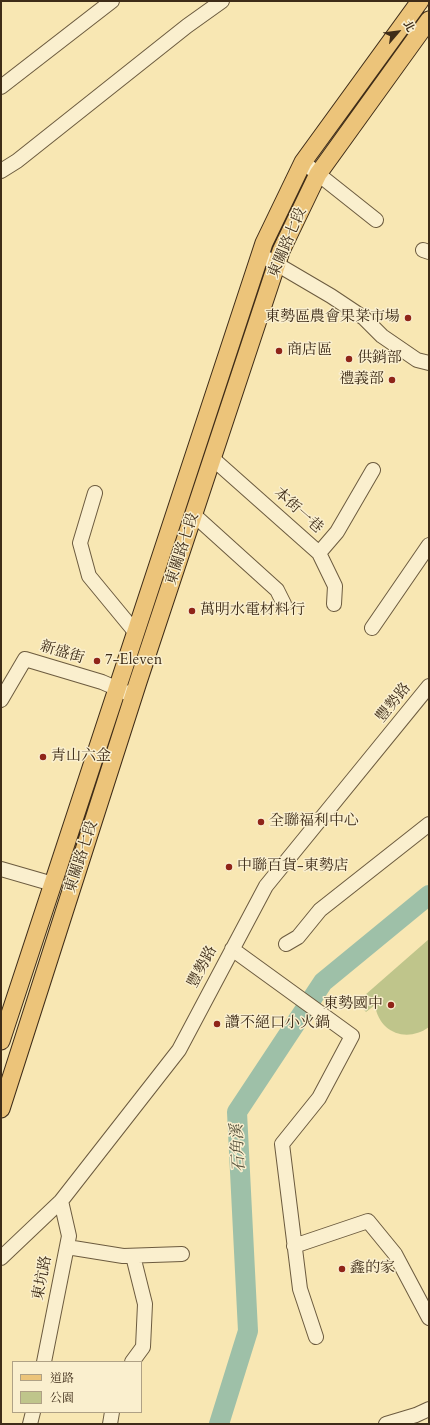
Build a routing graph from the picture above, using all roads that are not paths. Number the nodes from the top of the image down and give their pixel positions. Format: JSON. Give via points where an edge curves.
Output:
{"nodes":[{"id":1,"x":112,"y":1,"type":"edge"},
{"id":2,"x":222,"y":1,"type":"edge"},
{"id":3,"x":420,"y":1,"type":"edge"},
{"id":4,"x":429,"y":20,"type":"edge"},
{"id":5,"x":1,"y":87,"type":"edge"},
{"id":6,"x":303,"y":162,"type":"junction"},
{"id":7,"x":1,"y":171,"type":"edge"},
{"id":8,"x":318,"y":174,"type":"junction"},
{"id":9,"x":376,"y":220,"type":"dead end"},
{"id":10,"x":260,"y":255,"type":"junction"},
{"id":11,"x":277,"y":264,"type":"junction"},
{"id":12,"x":429,"y":363,"type":"edge"},
{"id":13,"x":212,"y":458,"type":"junction"},
{"id":14,"x":373,"y":470,"type":"dead end"},
{"id":15,"x":95,"y":493,"type":"dead end"},
{"id":16,"x":194,"y":515,"type":"junction"},
{"id":17,"x":429,"y":545,"type":"edge"},
{"id":18,"x":319,"y":553,"type":"junction"},
{"id":19,"x":284,"y":604,"type":"dead end"},
{"id":20,"x":334,"y":604,"type":"dead end"},
{"id":21,"x":372,"y":628,"type":"dead end"},
{"id":22,"x":136,"y":633,"type":"junction"},
{"id":23,"x":118,"y":689,"type":"junction"},
{"id":24,"x":427,"y":692,"type":"edge"},
{"id":25,"x":134,"y":696,"type":"junction"},
{"id":26,"x":1,"y":700,"type":"edge"},
{"id":27,"x":429,"y":824,"type":"edge"},
{"id":28,"x":1,"y":869,"type":"edge"},
{"id":29,"x":53,"y":884,"type":"junction"},
{"id":30,"x":286,"y":944,"type":"dead end"},
{"id":31,"x":232,"y":949,"type":"junction"},
{"id":32,"x":1,"y":1041,"type":"edge"},
{"id":33,"x":1,"y":1109,"type":"edge"},
{"id":34,"x":61,"y":1201,"type":"junction"},
{"id":35,"x":294,"y":1246,"type":"junction"},
{"id":36,"x":67,"y":1248,"type":"junction"},
{"id":37,"x":182,"y":1254,"type":"dead end"},
{"id":38,"x":133,"y":1256,"type":"junction"},
{"id":39,"x":1,"y":1258,"type":"edge"},
{"id":40,"x":429,"y":1318,"type":"edge"},
{"id":41,"x":316,"y":1337,"type":"dead end"},
{"id":42,"x":44,"y":1361,"type":"edge"},
{"id":43,"x":133,"y":1361,"type":"edge"},
{"id":44,"x":429,"y":1409,"type":"edge"},
{"id":45,"x":33,"y":1413,"type":"edge"},
{"id":46,"x":112,"y":1413,"type":"edge"},
{"id":47,"x":415,"y":1420,"type":"edge"},
{"id":48,"x":30,"y":1424,"type":"edge"},
{"id":49,"x":110,"y":1424,"type":"edge"},
{"id":50,"x":386,"y":1424,"type":"edge"}],
"edges":[{"from":1,"to":5,"type":"street"},
{"from":2,"to":7,"type":"street"},
{"from":3,"to":6,"type":"main road","name":"東關路七段"},
{"from":4,"to":8,"type":"main road","name":"東關路七段"},
{"from":6,"to":8,"type":"street"},
{"from":6,"to":10,"type":"main road","name":"東關路七段"},
{"from":8,"to":9,"type":"street"},
{"from":8,"to":11,"type":"main road","name":"東關路七段"},
{"from":10,"to":11,"type":"street"},
{"from":10,"to":22,"type":"main road","name":"東關路七段"},
{"from":11,"to":12,"type":"street","via":[[364,318],[382,336],[417,360]]},
{"from":11,"to":13,"type":"main road","name":"東關路七段"},
{"from":13,"to":16,"type":"main road","name":"東關路七段"},
{"from":13,"to":18,"type":"street","name":"本街一巷"},
{"from":14,"to":18,"type":"street","via":[[337,532]]},
{"from":15,"to":22,"type":"street","via":[[80,543],[89,576]]},
{"from":16,"to":19,"type":"street","via":[[277,590]]},
{"from":16,"to":25,"type":"main road","name":"東關路七段"},
{"from":17,"to":21,"type":"street"},
{"from":18,"to":20,"type":"street","name":"本街一巷","via":[[335,586]]},
{"from":22,"to":23,"type":"main road","name":"東關路七段"},
{"from":23,"to":25,"type":"street","name":"新盛街"},
{"from":23,"to":26,"type":"street","name":"新盛街","via":[[25,659]]},
{"from":23,"to":29,"type":"main road","name":"東關路七段"},
{"from":24,"to":31,"type":"street","name":"豐勢路","via":[[266,886]]},
{"from":25,"to":33,"type":"main road","name":"東關路七段"},
{"from":27,"to":30,"type":"street","via":[[320,910],[298,937]]},
{"from":28,"to":29,"type":"street"},
{"from":29,"to":32,"type":"main road","name":"東關路七段"},
{"from":31,"to":34,"type":"street","name":"豐勢路","via":[[179,1050]]},
{"from":31,"to":35,"type":"street","via":[[352,1036],[319,1098],[282,1144]]},
{"from":34,"to":36,"type":"street","name":"東坑路","via":[[69,1236]]},
{"from":34,"to":39,"type":"street","name":"豐勢路"},
{"from":35,"to":40,"type":"street","via":[[368,1221],[395,1254]]},
{"from":35,"to":41,"type":"street","via":[[300,1289]]},
{"from":36,"to":38,"type":"street"},
{"from":36,"to":42,"type":"street","name":"東坑路"},
{"from":37,"to":38,"type":"street"},
{"from":38,"to":43,"type":"street","via":[[145,1304],[143,1347]]},
{"from":44,"to":47,"type":"street"},
{"from":45,"to":48,"type":"street"},
{"from":46,"to":49,"type":"street"},
{"from":47,"to":50,"type":"street"}]}
